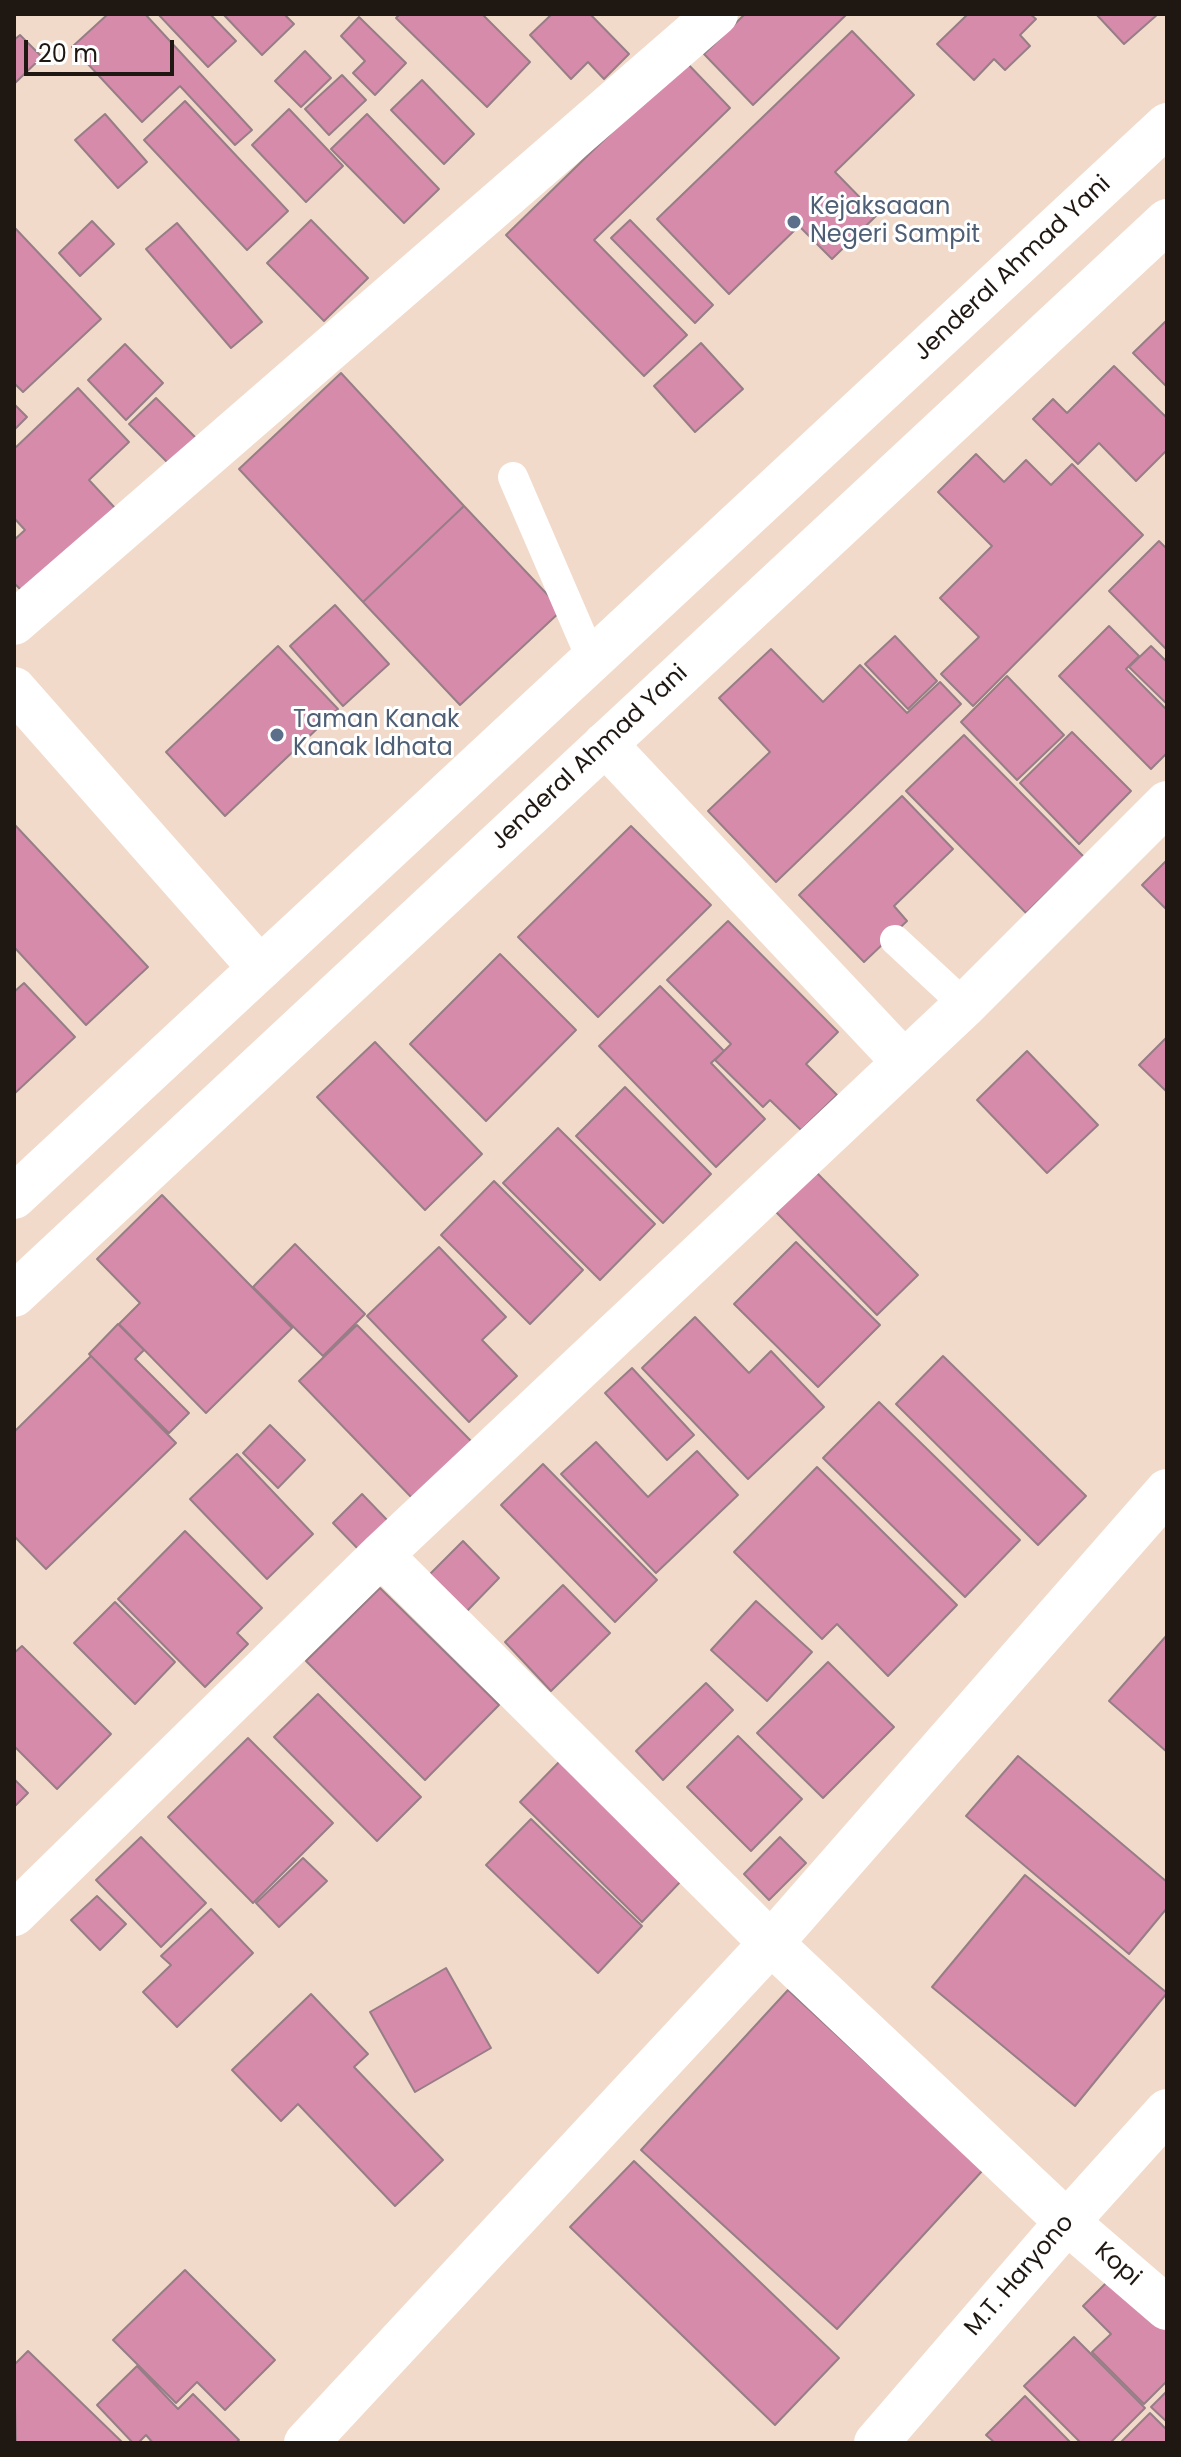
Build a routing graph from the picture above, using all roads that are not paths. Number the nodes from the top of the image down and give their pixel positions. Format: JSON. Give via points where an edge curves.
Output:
{"nodes":[{"id":1,"x":716,"y":14,"type":"edge"},
{"id":2,"x":1167,"y":125,"type":"edge"},
{"id":3,"x":1167,"y":221,"type":"edge"},
{"id":4,"x":513,"y":477,"type":"dead end"},
{"id":5,"x":14,"y":623,"type":"edge"},
{"id":6,"x":592,"y":660,"type":"junction"},
{"id":7,"x":14,"y":689,"type":"edge"},
{"id":8,"x":605,"y":744,"type":"junction"},
{"id":9,"x":1167,"y":803,"type":"edge"},
{"id":10,"x":895,"y":940,"type":"dead end"},
{"id":11,"x":260,"y":968,"type":"junction"},
{"id":12,"x":965,"y":1005,"type":"junction"},
{"id":13,"x":904,"y":1062,"type":"junction"},
{"id":14,"x":14,"y":1197,"type":"edge"},
{"id":15,"x":14,"y":1295,"type":"edge"},
{"id":16,"x":1167,"y":1491,"type":"edge"},
{"id":17,"x":381,"y":1555,"type":"junction"},
{"id":18,"x":14,"y":1914,"type":"edge"},
{"id":19,"x":771,"y":1943,"type":"junction"},
{"id":20,"x":1167,"y":2111,"type":"edge"},
{"id":21,"x":1067,"y":2222,"type":"junction"},
{"id":22,"x":1167,"y":2308,"type":"edge"},
{"id":23,"x":306,"y":2443,"type":"edge"},
{"id":24,"x":876,"y":2443,"type":"edge"}],
"edges":[{"from":1,"to":5,"type":"main road"},
{"from":2,"to":6,"type":"main road","name":"Jenderal Ahmad Yani"},
{"from":3,"to":8,"type":"main road","name":"Jenderal Ahmad Yani"},
{"from":4,"to":6,"type":"lane"},
{"from":6,"to":11,"type":"main road","name":"Jenderal Ahmad Yani"},
{"from":7,"to":11,"type":"main road"},
{"from":8,"to":13,"type":"main road"},
{"from":8,"to":15,"type":"main road","name":"Jenderal Ahmad Yani"},
{"from":9,"to":12,"type":"main road"},
{"from":10,"to":12,"type":"lane"},
{"from":11,"to":14,"type":"main road","name":"Jenderal Ahmad Yani"},
{"from":12,"to":13,"type":"main road"},
{"from":13,"to":17,"type":"main road"},
{"from":16,"to":19,"type":"main road"},
{"from":17,"to":18,"type":"main road"},
{"from":17,"to":19,"type":"main road","name":"Kopi"},
{"from":19,"to":21,"type":"main road","name":"Kopi"},
{"from":19,"to":23,"type":"main road"},
{"from":20,"to":21,"type":"main road","name":"M.T. Haryono"},
{"from":21,"to":22,"type":"main road","name":"Kopi"},
{"from":21,"to":24,"type":"main road","name":"M.T. Haryono"}]}
